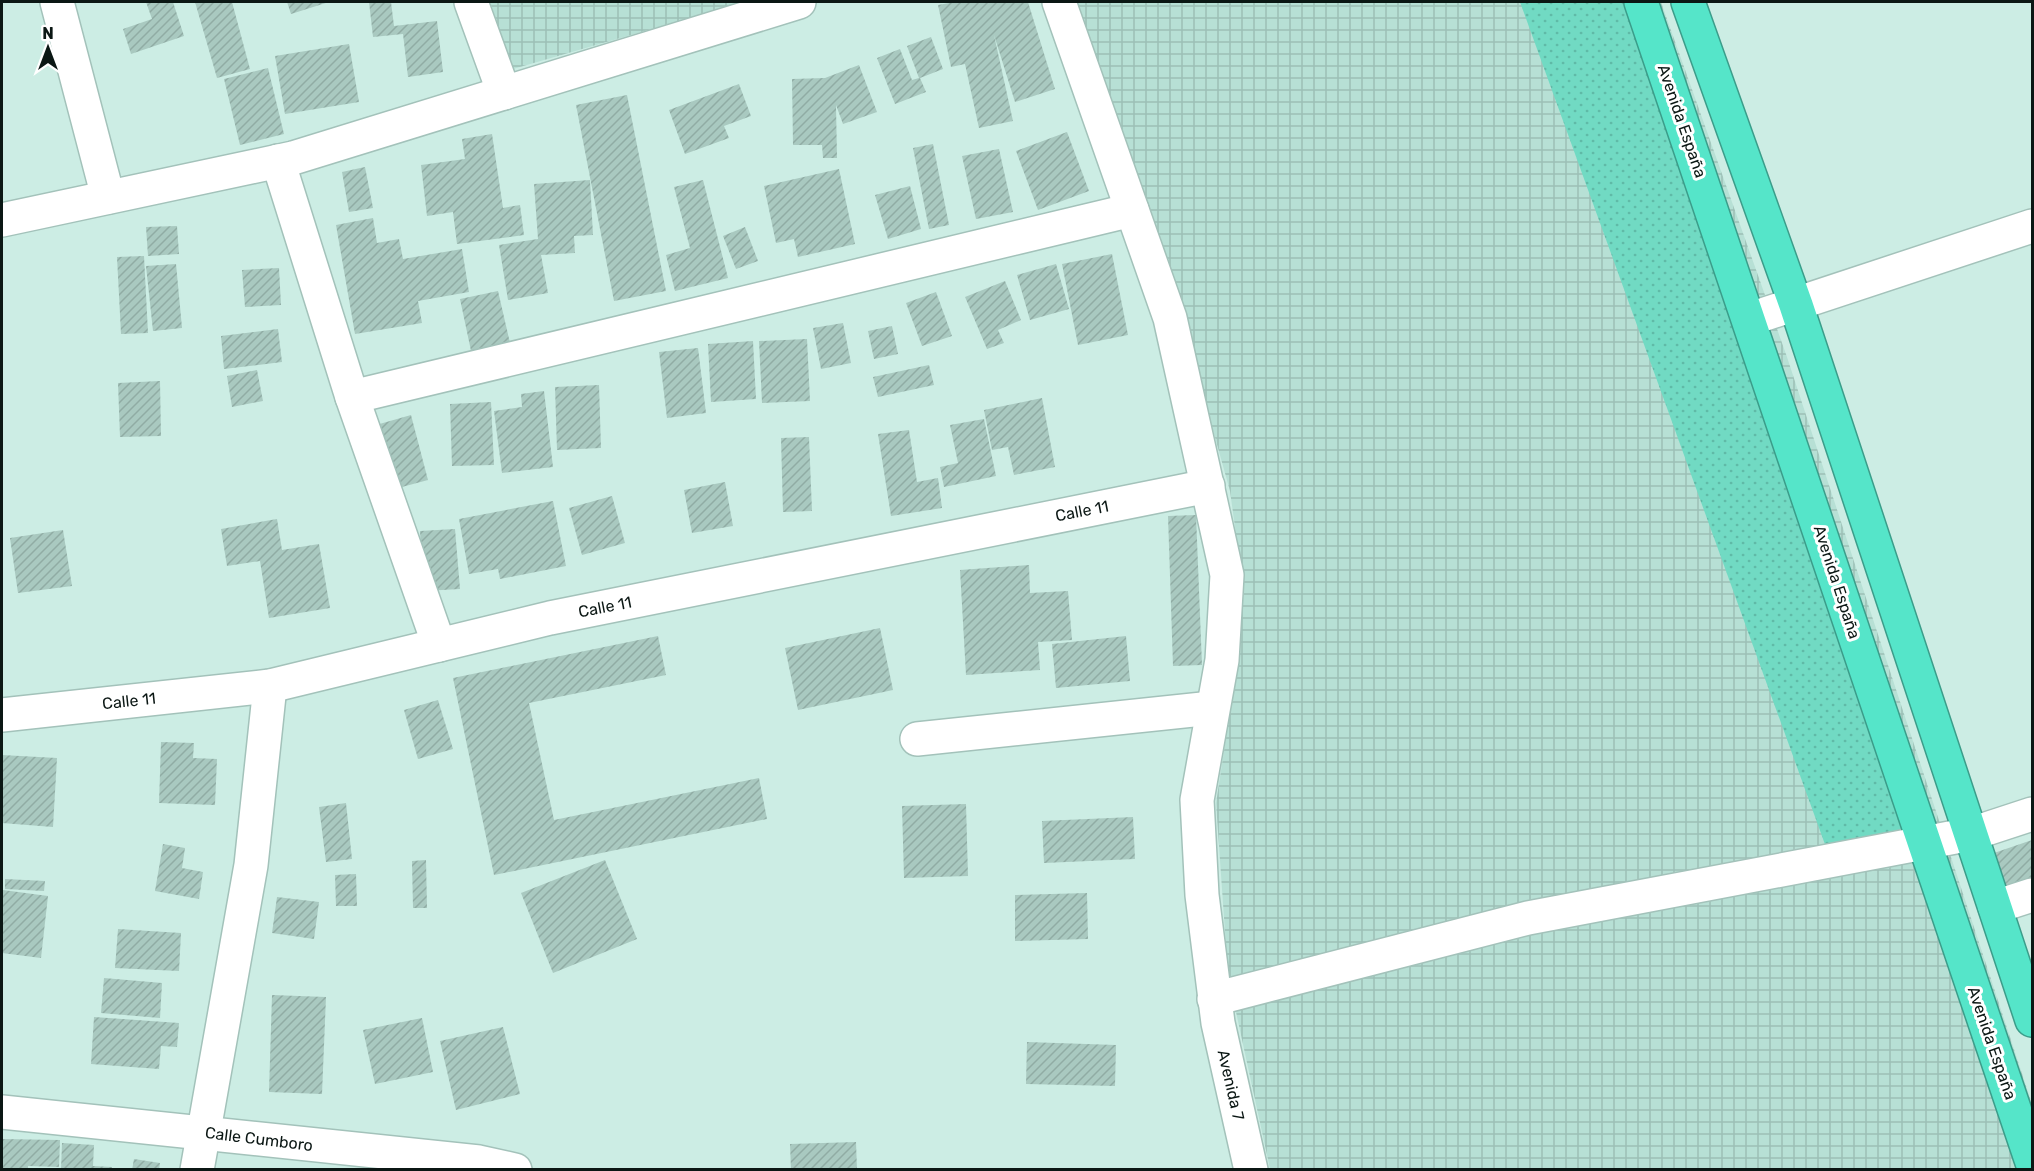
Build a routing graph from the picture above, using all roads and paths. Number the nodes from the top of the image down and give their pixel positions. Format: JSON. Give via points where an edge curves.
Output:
{"nodes":[{"id":1,"x":57,"y":2,"type":"edge"},
{"id":2,"x":471,"y":2,"type":"edge"},
{"id":3,"x":799,"y":2,"type":"edge"},
{"id":4,"x":1059,"y":2,"type":"edge"},
{"id":5,"x":1641,"y":2,"type":"edge"},
{"id":6,"x":1688,"y":2,"type":"edge"},
{"id":7,"x":504,"y":93,"type":"junction"},
{"id":8,"x":278,"y":161,"type":"junction"},
{"id":9,"x":108,"y":197,"type":"junction"},
{"id":10,"x":1132,"y":210,"type":"junction"},
{"id":11,"x":2,"y":220,"type":"edge"},
{"id":12,"x":2032,"y":226,"type":"edge"},
{"id":13,"x":1796,"y":305,"type":"junction"},
{"id":14,"x":1750,"y":320,"type":"junction"},
{"id":15,"x":351,"y":397,"type":"junction"},
{"id":16,"x":1208,"y":486,"type":"junction"},
{"id":17,"x":439,"y":645,"type":"junction"},
{"id":18,"x":270,"y":686,"type":"junction"},
{"id":19,"x":1212,"y":708,"type":"junction"},
{"id":20,"x":2,"y":715,"type":"edge"},
{"id":21,"x":917,"y":739,"type":"dead end"},
{"id":22,"x":2032,"y":814,"type":"edge"},
{"id":23,"x":1971,"y":834,"type":"junction"},
{"id":24,"x":1924,"y":843,"type":"junction"},
{"id":25,"x":2032,"y":895,"type":"edge"},
{"id":26,"x":1995,"y":907,"type":"junction"},
{"id":27,"x":1214,"y":999,"type":"junction"},
{"id":28,"x":2032,"y":1020,"type":"edge"},
{"id":29,"x":2,"y":1112,"type":"edge"},
{"id":30,"x":203,"y":1132,"type":"junction"},
{"id":31,"x":2032,"y":1162,"type":"edge"},
{"id":32,"x":197,"y":1170,"type":"edge"},
{"id":33,"x":515,"y":1170,"type":"edge"},
{"id":34,"x":1251,"y":1170,"type":"edge"}],
"edges":[{"from":1,"to":9,"type":"street"},
{"from":2,"to":7,"type":"street"},
{"from":3,"to":7,"type":"street"},
{"from":4,"to":10,"type":"street","name":"Avenida 7"},
{"from":5,"to":14,"type":"highway","name":"Avenida España"},
{"from":6,"to":13,"type":"highway"},
{"from":7,"to":8,"type":"street"},
{"from":8,"to":9,"type":"street"},
{"from":8,"to":15,"type":"street"},
{"from":9,"to":11,"type":"street"},
{"from":10,"to":15,"type":"street"},
{"from":10,"to":16,"type":"street","name":"Avenida 7","via":[[1170,318]]},
{"from":12,"to":13,"type":"street"},
{"from":13,"to":14,"type":"street"},
{"from":13,"to":23,"type":"highway"},
{"from":14,"to":24,"type":"highway","name":"Avenida España"},
{"from":15,"to":17,"type":"street"},
{"from":16,"to":17,"type":"street","name":"Calle 11","via":[[550,618]]},
{"from":16,"to":19,"type":"street","name":"Avenida 7","via":[[1227,575],[1222,660]]},
{"from":17,"to":18,"type":"street","name":"Calle 11"},
{"from":18,"to":20,"type":"street","name":"Calle 11"},
{"from":18,"to":30,"type":"street","via":[[251,865]]},
{"from":19,"to":21,"type":"street"},
{"from":19,"to":27,"type":"street","name":"Avenida 7","via":[[1197,800],[1202,895]]},
{"from":22,"to":23,"type":"street"},
{"from":23,"to":24,"type":"street"},
{"from":23,"to":26,"type":"highway"},
{"from":24,"to":27,"type":"street","via":[[1528,918]]},
{"from":24,"to":31,"type":"highway","name":"Avenida España"},
{"from":25,"to":26,"type":"street"},
{"from":26,"to":28,"type":"highway"},
{"from":27,"to":34,"type":"street","name":"Avenida 7"},
{"from":29,"to":30,"type":"street","name":"Calle Cumboro"},
{"from":30,"to":32,"type":"street"},
{"from":30,"to":33,"type":"street","name":"Calle Cumboro","via":[[478,1162]]}]}
